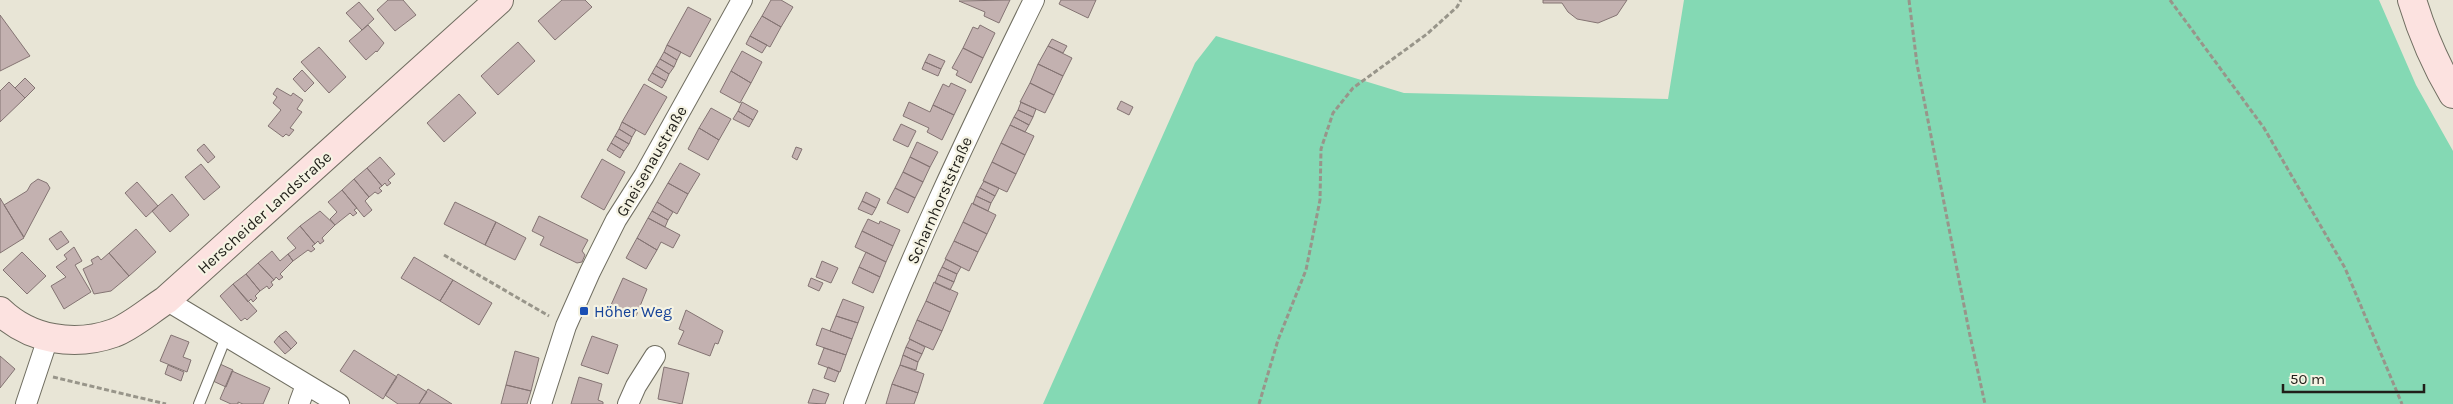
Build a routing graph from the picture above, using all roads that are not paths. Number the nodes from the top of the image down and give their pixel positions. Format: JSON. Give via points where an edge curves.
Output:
{"nodes":[{"id":1,"x":499,"y":0,"type":"edge"},
{"id":2,"x":742,"y":0,"type":"edge"},
{"id":3,"x":1034,"y":0,"type":"edge"},
{"id":4,"x":2412,"y":0,"type":"edge"},
{"id":5,"x":2453,"y":94,"type":"edge"},
{"id":6,"x":166,"y":300,"type":"junction"},
{"id":7,"x":0,"y":311,"type":"edge"},
{"id":8,"x":48,"y":338,"type":"junction"},
{"id":9,"x":226,"y":338,"type":"junction"},
{"id":10,"x":655,"y":356,"type":"dead end"},
{"id":11,"x":306,"y":385,"type":"junction"},
{"id":12,"x":26,"y":404,"type":"edge"},
{"id":13,"x":199,"y":404,"type":"edge"},
{"id":14,"x":299,"y":404,"type":"edge"},
{"id":15,"x":339,"y":404,"type":"edge"},
{"id":16,"x":541,"y":404,"type":"edge"},
{"id":17,"x":628,"y":404,"type":"edge"},
{"id":18,"x":854,"y":404,"type":"edge"}],
"edges":[{"from":1,"to":6,"type":"main road","name":"Herscheider Landstraße"},
{"from":2,"to":16,"type":"street","name":"Gneisenaustraße","via":[[616,220],[590,272],[566,326]]},
{"from":3,"to":18,"type":"street","name":"Scharnhorststraße","via":[[910,264]]},
{"from":4,"to":5,"type":"main road","via":[[2419,24]]},
{"from":6,"to":8,"type":"main road","name":"Herscheider Landstraße","via":[[115,332],[91,338]]},
{"from":6,"to":9,"type":"street"},
{"from":7,"to":8,"type":"main road","name":"Herscheider Landstraße","via":[[23,328]]},
{"from":8,"to":12,"type":"street"},
{"from":9,"to":11,"type":"street"},
{"from":9,"to":13,"type":"lane"},
{"from":10,"to":17,"type":"street"},
{"from":11,"to":14,"type":"street"},
{"from":11,"to":15,"type":"street"}]}
